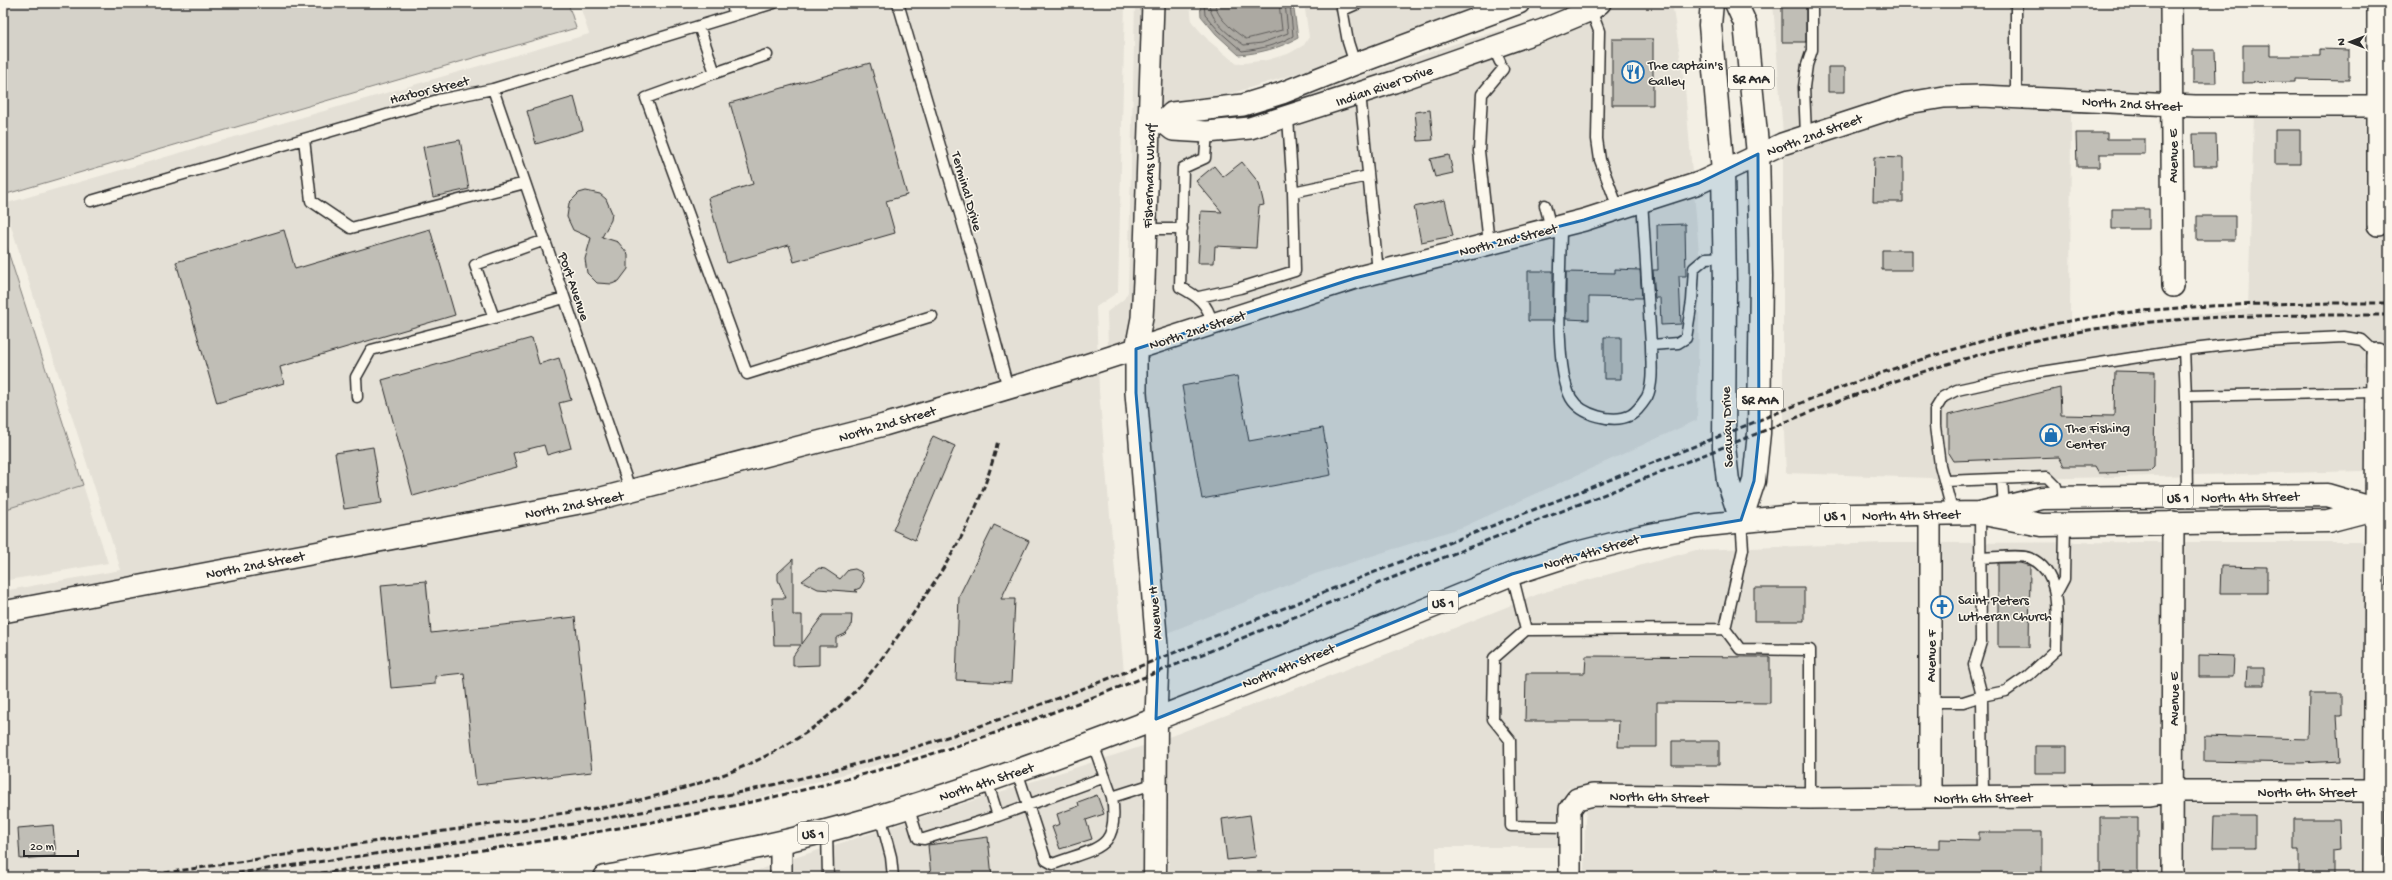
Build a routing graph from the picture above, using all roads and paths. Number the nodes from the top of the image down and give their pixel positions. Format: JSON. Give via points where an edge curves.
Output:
{"nodes":[{"id":1,"x":732,"y":3,"type":"edge"},
{"id":2,"x":774,"y":3,"type":"edge"},
{"id":3,"x":898,"y":3,"type":"edge"},
{"id":4,"x":1153,"y":3,"type":"edge"},
{"id":5,"x":1359,"y":3,"type":"edge"},
{"id":6,"x":1519,"y":3,"type":"edge"},
{"id":7,"x":1712,"y":3,"type":"edge"},
{"id":8,"x":1736,"y":3,"type":"edge"},
{"id":9,"x":1812,"y":3,"type":"edge"},
{"id":10,"x":2016,"y":3,"type":"edge"},
{"id":11,"x":2171,"y":3,"type":"edge"},
{"id":12,"x":2378,"y":3,"type":"edge"},
{"id":13,"x":1342,"y":6,"type":"edge"},
{"id":14,"x":1595,"y":7,"type":"edge"},
{"id":15,"x":1477,"y":11,"type":"edge"},
{"id":16,"x":734,"y":14,"type":"junction"},
{"id":17,"x":700,"y":26,"type":"junction"},
{"id":18,"x":767,"y":55,"type":"dead end"},
{"id":19,"x":1499,"y":59,"type":"junction"},
{"id":20,"x":1355,"y":64,"type":"junction"},
{"id":21,"x":714,"y":73,"type":"junction"},
{"id":22,"x":493,"y":89,"type":"junction"},
{"id":23,"x":1360,"y":93,"type":"junction"},
{"id":24,"x":2016,"y":97,"type":"junction"},
{"id":25,"x":2172,"y":106,"type":"junction"},
{"id":26,"x":2384,"y":106,"type":"edge"},
{"id":27,"x":1288,"y":118,"type":"junction"},
{"id":28,"x":1157,"y":122,"type":"junction"},
{"id":29,"x":1207,"y":132,"type":"junction"},
{"id":30,"x":1806,"y":135,"type":"junction"},
{"id":31,"x":304,"y":139,"type":"junction"},
{"id":32,"x":1758,"y":154,"type":"junction"},
{"id":33,"x":1723,"y":171,"type":"junction"},
{"id":34,"x":1368,"y":176,"type":"junction"},
{"id":35,"x":525,"y":183,"type":"junction"},
{"id":36,"x":1294,"y":192,"type":"junction"},
{"id":37,"x":1642,"y":200,"type":"junction"},
{"id":38,"x":91,"y":201,"type":"dead end"},
{"id":39,"x":1545,"y":205,"type":"dead end"},
{"id":40,"x":1618,"y":208,"type":"junction"},
{"id":41,"x":2378,"y":225,"type":"dead end"},
{"id":42,"x":1556,"y":227,"type":"junction"},
{"id":43,"x":1146,"y":229,"type":"junction"},
{"id":44,"x":1182,"y":229,"type":"junction"},
{"id":45,"x":545,"y":240,"type":"junction"},
{"id":46,"x":1489,"y":244,"type":"junction"},
{"id":47,"x":1725,"y":257,"type":"junction"},
{"id":48,"x":1378,"y":272,"type":"junction"},
{"id":49,"x":2173,"y":286,"type":"dead end"},
{"id":50,"x":1199,"y":297,"type":"junction"},
{"id":51,"x":564,"y":298,"type":"junction"},
{"id":52,"x":932,"y":316,"type":"dead end"},
{"id":53,"x":494,"y":318,"type":"junction"},
{"id":54,"x":1212,"y":323,"type":"junction"},
{"id":55,"x":1651,"y":345,"type":"junction"},
{"id":56,"x":1136,"y":349,"type":"junction"},
{"id":57,"x":2184,"y":350,"type":"junction"},
{"id":58,"x":2376,"y":354,"type":"joint"},
{"id":59,"x":1008,"y":388,"type":"junction"},
{"id":60,"x":2376,"y":392,"type":"junction"},
{"id":61,"x":2186,"y":396,"type":"junction"},
{"id":62,"x":357,"y":397,"type":"dead end"},
{"id":63,"x":2002,"y":479,"type":"junction"},
{"id":64,"x":1946,"y":481,"type":"junction"},
{"id":65,"x":631,"y":492,"type":"junction"},
{"id":66,"x":2187,"y":497,"type":"junction"},
{"id":67,"x":2056,"y":498,"type":"junction"},
{"id":68,"x":2004,"y":508,"type":"junction"},
{"id":69,"x":2382,"y":509,"type":"edge"},
{"id":70,"x":1980,"y":513,"type":"junction"},
{"id":71,"x":1953,"y":514,"type":"junction"},
{"id":72,"x":1930,"y":515,"type":"junction"},
{"id":73,"x":1741,"y":520,"type":"junction"},
{"id":74,"x":2173,"y":522,"type":"junction"},
{"id":75,"x":2065,"y":524,"type":"junction"},
{"id":76,"x":1980,"y":558,"type":"junction"},
{"id":77,"x":1512,"y":574,"type":"junction"},
{"id":78,"x":2056,"y":594,"type":"junction"},
{"id":79,"x":3,"y":612,"type":"edge"},
{"id":80,"x":1725,"y":629,"type":"junction"},
{"id":81,"x":1526,"y":630,"type":"junction"},
{"id":82,"x":1982,"y":696,"type":"junction"},
{"id":83,"x":1930,"y":702,"type":"junction"},
{"id":84,"x":1156,"y":719,"type":"junction"},
{"id":85,"x":1093,"y":744,"type":"junction"},
{"id":86,"x":1017,"y":771,"type":"junction"},
{"id":87,"x":1105,"y":777,"type":"junction"},
{"id":88,"x":987,"y":781,"type":"junction"},
{"id":89,"x":1156,"y":783,"type":"junction"},
{"id":90,"x":2173,"y":791,"type":"junction"},
{"id":91,"x":2382,"y":791,"type":"edge"},
{"id":92,"x":1112,"y":797,"type":"junction"},
{"id":93,"x":1930,"y":797,"type":"junction"},
{"id":94,"x":1983,"y":797,"type":"junction"},
{"id":95,"x":1810,"y":798,"type":"junction"},
{"id":96,"x":908,"y":806,"type":"junction"},
{"id":97,"x":1028,"y":806,"type":"junction"},
{"id":98,"x":880,"y":815,"type":"junction"},
{"id":99,"x":998,"y":816,"type":"junction"},
{"id":100,"x":1569,"y":827,"type":"junction"},
{"id":101,"x":827,"y":830,"type":"junction"},
{"id":102,"x":781,"y":842,"type":"junction"},
{"id":103,"x":606,"y":877,"type":"edge"},
{"id":104,"x":781,"y":877,"type":"edge"},
{"id":105,"x":828,"y":877,"type":"edge"},
{"id":106,"x":893,"y":877,"type":"edge"},
{"id":107,"x":1155,"y":877,"type":"edge"},
{"id":108,"x":1570,"y":877,"type":"edge"},
{"id":109,"x":2172,"y":877,"type":"edge"},
{"id":110,"x":2374,"y":877,"type":"edge"}],
"edges":[{"from":1,"to":16,"type":"lane"},
{"from":2,"to":16,"type":"lane","name":"Harbor Street"},
{"from":3,"to":59,"type":"lane","name":"Terminal Drive"},
{"from":4,"to":28,"type":"street","name":"Fishermans Wharf"},
{"from":5,"to":13,"type":"lane"},
{"from":6,"to":15,"type":"street","name":"Indian River Drive"},
{"from":7,"to":33,"type":"main road","name":"Seaway Drive","number":"SR A1A","via":[[1710,25]]},
{"from":8,"to":32,"type":"main road","name":"Seaway Drive","number":"SR A1A","via":[[1745,23]]},
{"from":9,"to":30,"type":"lane","via":[[1812,50],[1804,88]]},
{"from":10,"to":24,"type":"lane"},
{"from":11,"to":25,"type":"street","name":"Avenue E"},
{"from":12,"to":26,"type":"street"},
{"from":13,"to":20,"type":"lane","via":[[1348,42]]},
{"from":14,"to":19,"type":"street","name":"Indian River Drive"},
{"from":14,"to":40,"type":"lane","via":[[1599,31],[1597,139],[1602,166]]},
{"from":15,"to":20,"type":"street","name":"Indian River Drive"},
{"from":16,"to":17,"type":"lane","name":"Harbor Street"},
{"from":17,"to":21,"type":"lane"},
{"from":17,"to":22,"type":"lane","name":"Harbor Street"},
{"from":18,"to":21,"type":"lane"},
{"from":19,"to":23,"type":"street","name":"Indian River Drive"},
{"from":19,"to":46,"type":"lane","via":[[1482,94],[1479,151]]},
{"from":20,"to":28,"type":"street","name":"Indian River Drive","via":[[1282,93],[1243,105],[1172,113]]},
{"from":21,"to":52,"type":"lane","via":[[646,98],[747,374]]},
{"from":22,"to":31,"type":"lane","name":"Harbor Street","via":[[438,100]]},
{"from":22,"to":35,"type":"lane","name":"Port Avenue"},
{"from":23,"to":27,"type":"street","name":"Indian River Drive"},
{"from":23,"to":34,"type":"lane"},
{"from":24,"to":25,"type":"street","name":"North 2nd Street"},
{"from":24,"to":30,"type":"street","name":"North 2nd Street","via":[[1944,97],[1908,103]]},
{"from":25,"to":26,"type":"street","name":"North 2nd Street"},
{"from":25,"to":49,"type":"street","name":"Avenue E"},
{"from":26,"to":41,"type":"street"},
{"from":27,"to":29,"type":"street","name":"Indian River Drive","via":[[1250,128]]},
{"from":27,"to":36,"type":"lane"},
{"from":28,"to":29,"type":"street","name":"Indian River Drive","via":[[1173,130]]},
{"from":28,"to":43,"type":"street","name":"Fishermans Wharf"},
{"from":29,"to":44,"type":"lane","via":[[1205,158],[1183,168]]},
{"from":30,"to":32,"type":"street","name":"North 2nd Street"},
{"from":31,"to":35,"type":"lane","via":[[311,201],[351,228]]},
{"from":31,"to":38,"type":"lane","name":"Harbor Street"},
{"from":32,"to":33,"type":"street","name":"North 2nd Street"},
{"from":32,"to":73,"type":"main road","name":"Seaway Drive","number":"SR A1A","via":[[1761,276],[1759,433],[1754,481]]},
{"from":33,"to":37,"type":"street","name":"North 2nd Street","via":[[1688,187]]},
{"from":33,"to":47,"type":"main road","name":"Seaway Drive","number":"SR A1A"},
{"from":34,"to":36,"type":"lane"},
{"from":34,"to":48,"type":"lane"},
{"from":35,"to":45,"type":"lane","name":"Port Avenue"},
{"from":36,"to":50,"type":"lane","via":[[1295,271],[1240,288]]},
{"from":37,"to":40,"type":"street","name":"North 2nd Street"},
{"from":37,"to":55,"type":"lane"},
{"from":39,"to":42,"type":"lane"},
{"from":40,"to":42,"type":"street","name":"North 2nd Street"},
{"from":42,"to":46,"type":"street","name":"North 2nd Street"},
{"from":42,"to":55,"type":"lane","via":[[1562,373],[1571,399],[1589,415],[1613,418],[1630,415],[1648,396]]},
{"from":43,"to":44,"type":"lane"},
{"from":43,"to":56,"type":"street","name":"Fishermans Wharf","via":[[1142,318]]},
{"from":44,"to":50,"type":"lane","via":[[1180,287]]},
{"from":45,"to":51,"type":"lane","name":"Port Avenue"},
{"from":45,"to":53,"type":"lane","via":[[475,265]]},
{"from":46,"to":48,"type":"street","name":"North 2nd Street"},
{"from":47,"to":55,"type":"lane","via":[[1706,258],[1694,268],[1686,338],[1678,343]]},
{"from":47,"to":73,"type":"main road","name":"Seaway Drive","number":"SR A1A","via":[[1724,447],[1728,481]]},
{"from":48,"to":54,"type":"street","name":"North 2nd Street"},
{"from":50,"to":54,"type":"lane","via":[[1210,311]]},
{"from":51,"to":53,"type":"lane"},
{"from":51,"to":65,"type":"lane","name":"Port Avenue"},
{"from":53,"to":62,"type":"lane","via":[[371,350],[356,377]]},
{"from":54,"to":56,"type":"street","name":"North 2nd Street"},
{"from":56,"to":59,"type":"street","name":"North 2nd Street"},
{"from":56,"to":84,"type":"street","name":"Avenue H","via":[[1136,393],[1158,659]]},
{"from":57,"to":58,"type":"lane","via":[[2261,341],[2344,337],[2362,340]]},
{"from":57,"to":61,"type":"lane"},
{"from":57,"to":64,"type":"lane","via":[[2029,374],[1957,390],[1942,397],[1935,410],[1935,426],[1940,465]]},
{"from":58,"to":60,"type":"street"},
{"from":59,"to":65,"type":"street","name":"North 2nd Street","via":[[884,425]]},
{"from":60,"to":61,"type":"lane"},
{"from":60,"to":69,"type":"street"},
{"from":61,"to":66,"type":"lane"},
{"from":63,"to":64,"type":"lane"},
{"from":63,"to":67,"type":"lane","via":[[2047,477],[2056,486]]},
{"from":63,"to":68,"type":"lane"},
{"from":64,"to":71,"type":"lane"},
{"from":65,"to":79,"type":"street","name":"North 2nd Street"},
{"from":66,"to":67,"type":"main road","name":"North 4th Street","number":"US 1"},
{"from":66,"to":69,"type":"main road","name":"North 4th Street","number":"US 1","via":[[2327,495]]},
{"from":67,"to":68,"type":"main road","name":"North 4th Street","number":"US 1","via":[[2042,498]]},
{"from":68,"to":70,"type":"main road","name":"North 4th Street","number":"US 1"},
{"from":69,"to":74,"type":"main road","name":"North 4th Street","number":"US 1","via":[[2328,521]]},
{"from":69,"to":91,"type":"street"},
{"from":70,"to":71,"type":"main road","name":"North 4th Street","number":"US 1"},
{"from":70,"to":75,"type":"main road","name":"North 4th Street","number":"US 1","via":[[2042,525]]},
{"from":70,"to":76,"type":"lane"},
{"from":71,"to":72,"type":"main road","name":"North 4th Street","number":"US 1"},
{"from":72,"to":73,"type":"main road","name":"North 4th Street","number":"US 1","via":[[1793,516]]},
{"from":72,"to":83,"type":"street","name":"Avenue F"},
{"from":73,"to":77,"type":"main road","name":"North 4th Street","number":"US 1","via":[[1640,537]]},
{"from":73,"to":80,"type":"lane","via":[[1742,549]]},
{"from":74,"to":75,"type":"main road","name":"North 4th Street","number":"US 1"},
{"from":74,"to":90,"type":"street","name":"Avenue E"},
{"from":75,"to":78,"type":"lane","via":[[2064,579]]},
{"from":76,"to":78,"type":"lane","via":[[2029,558],[2046,570]]},
{"from":76,"to":82,"type":"lane","via":[[1981,642],[1974,665]]},
{"from":77,"to":81,"type":"lane"},
{"from":77,"to":84,"type":"main road","name":"North 4th Street","number":"US 1"},
{"from":78,"to":82,"type":"lane","via":[[2056,650],[2006,691]]},
{"from":80,"to":81,"type":"lane"},
{"from":80,"to":95,"type":"lane","via":[[1740,649],[1810,650]]},
{"from":81,"to":100,"type":"lane","via":[[1494,658],[1493,719],[1510,740],[1511,826]]},
{"from":82,"to":83,"type":"lane","via":[[1963,702]]},
{"from":82,"to":94,"type":"lane"},
{"from":83,"to":93,"type":"street","name":"Avenue F"},
{"from":84,"to":85,"type":"main road","name":"North 4th Street","number":"US 1"},
{"from":84,"to":89,"type":"main road","name":"Avenue H"},
{"from":85,"to":86,"type":"main road","name":"North 4th Street","number":"US 1"},
{"from":85,"to":87,"type":"lane"},
{"from":86,"to":88,"type":"main road","name":"North 4th Street","number":"US 1"},
{"from":86,"to":97,"type":"lane"},
{"from":87,"to":92,"type":"lane"},
{"from":87,"to":97,"type":"lane"},
{"from":88,"to":96,"type":"main road","name":"North 4th Street","number":"US 1"},
{"from":88,"to":99,"type":"lane"},
{"from":89,"to":92,"type":"lane"},
{"from":89,"to":107,"type":"main road","name":"Avenue H"},
{"from":90,"to":91,"type":"street","name":"North 6th Street"},
{"from":90,"to":94,"type":"street","name":"North 6th Street","via":[[2150,795]]},
{"from":90,"to":109,"type":"street","name":"Avenue E"},
{"from":91,"to":110,"type":"street"},
{"from":92,"to":97,"type":"lane","via":[[1115,819],[1112,833],[1104,845],[1053,864],[1046,860]]},
{"from":93,"to":94,"type":"street","name":"North 6th Street"},
{"from":93,"to":95,"type":"street","name":"North 6th Street"},
{"from":95,"to":100,"type":"street","name":"North 6th Street","via":[[1593,795],[1577,799],[1570,809]]},
{"from":96,"to":98,"type":"main road","name":"North 4th Street","number":"US 1"},
{"from":96,"to":99,"type":"lane","via":[[918,838],[924,839]]},
{"from":97,"to":99,"type":"lane"},
{"from":98,"to":101,"type":"main road","name":"North 4th Street","number":"US 1"},
{"from":98,"to":106,"type":"lane","via":[[891,857]]},
{"from":100,"to":108,"type":"street"},
{"from":101,"to":102,"type":"main road","name":"North 4th Street","number":"US 1"},
{"from":101,"to":105,"type":"lane"},
{"from":102,"to":103,"type":"main road","name":"North 4th Street","number":"US 1"},
{"from":102,"to":104,"type":"street"}]}
